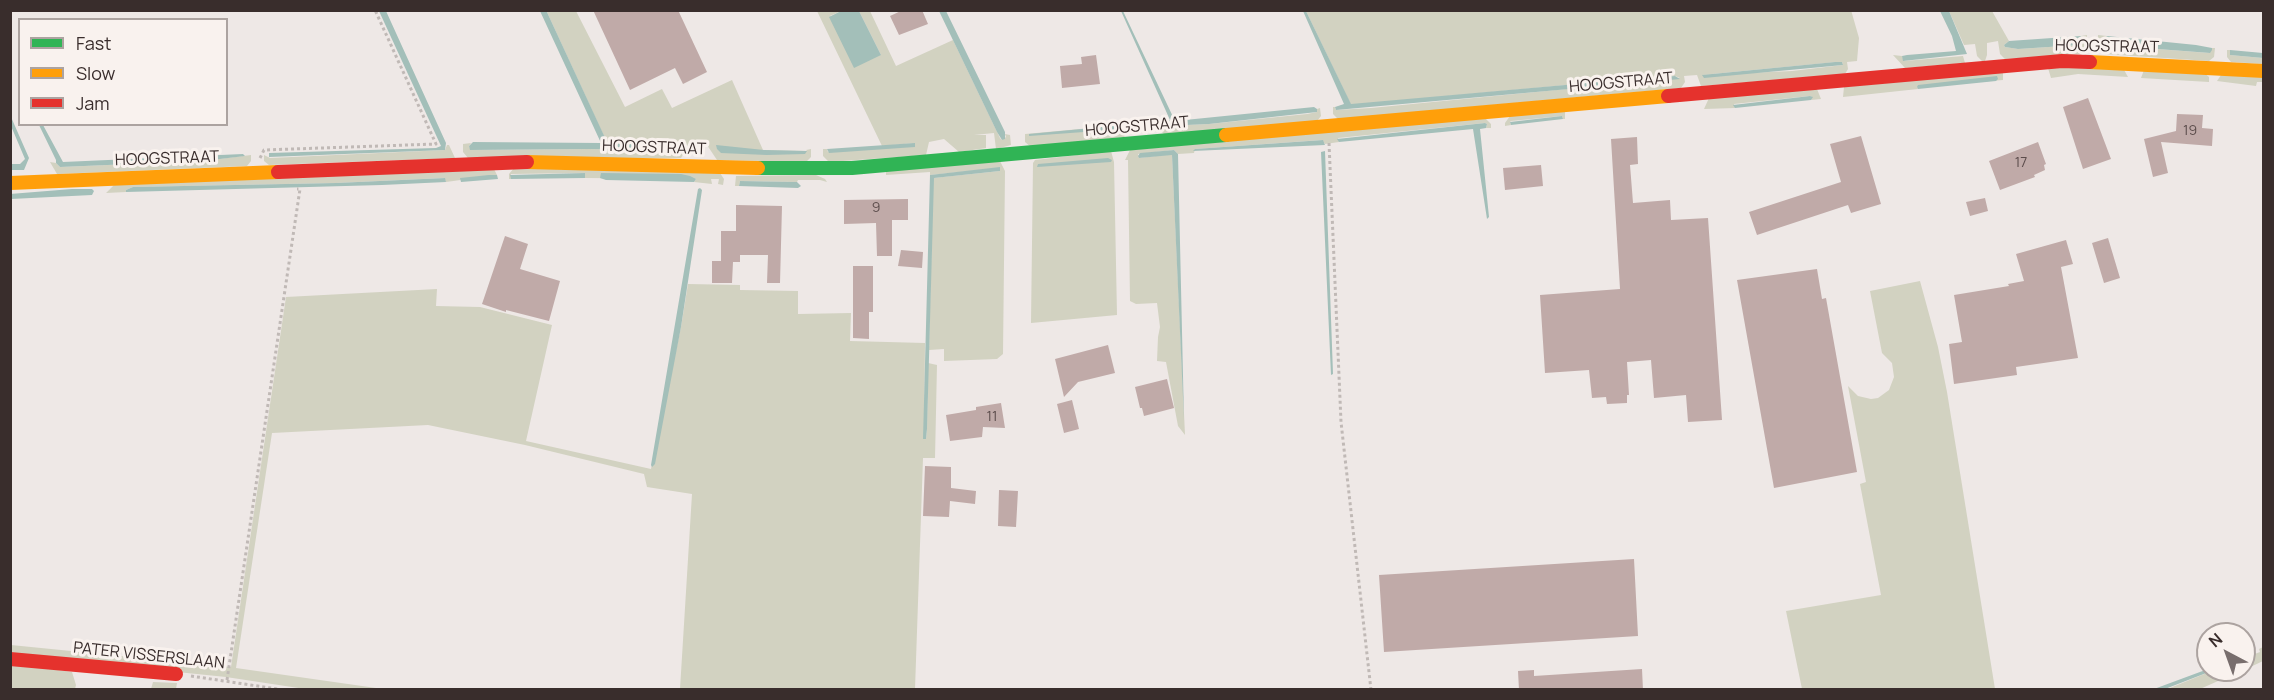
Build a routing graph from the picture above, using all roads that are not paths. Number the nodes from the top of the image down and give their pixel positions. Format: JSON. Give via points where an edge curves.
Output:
{"nodes":[{"id":1,"x":2264,"y":71,"type":"edge"},
{"id":2,"x":10,"y":183,"type":"edge"},
{"id":3,"x":10,"y":658,"type":"edge"},
{"id":4,"x":176,"y":674,"type":"road end"}],
"edges":[{"from":1,"to":2,"type":"street","name":"HOOGSTRAAT","via":[[2062,61],[843,168],[534,162]]},
{"from":3,"to":4,"type":"street","name":"PATER VISSERSLAAN"}]}
